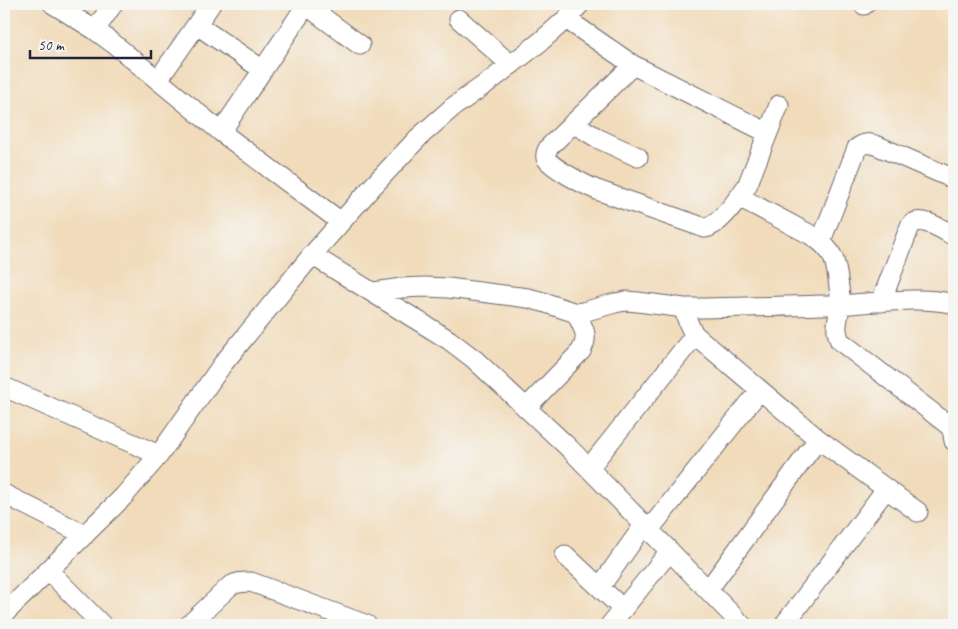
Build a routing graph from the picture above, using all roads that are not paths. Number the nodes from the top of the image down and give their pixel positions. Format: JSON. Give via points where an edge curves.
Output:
{"nodes":[{"id":1,"x":53,"y":4,"type":"edge"},
{"id":2,"x":113,"y":4,"type":"edge"},
{"id":3,"x":211,"y":4,"type":"edge"},
{"id":4,"x":307,"y":4,"type":"edge"},
{"id":5,"x":580,"y":4,"type":"edge"},
{"id":6,"x":460,"y":19,"type":"dead end"},
{"id":7,"x":566,"y":20,"type":"junction"},
{"id":8,"x":197,"y":25,"type":"junction"},
{"id":9,"x":95,"y":30,"type":"junction"},
{"id":10,"x":360,"y":45,"type":"dead end"},
{"id":11,"x":511,"y":64,"type":"junction"},
{"id":12,"x":633,"y":65,"type":"junction"},
{"id":13,"x":262,"y":70,"type":"junction"},
{"id":14,"x":158,"y":80,"type":"junction"},
{"id":15,"x":779,"y":105,"type":"dead end"},
{"id":16,"x":573,"y":123,"type":"junction"},
{"id":17,"x":221,"y":132,"type":"junction"},
{"id":18,"x":768,"y":133,"type":"junction"},
{"id":19,"x":638,"y":157,"type":"dead end"},
{"id":20,"x":954,"y":179,"type":"edge"},
{"id":21,"x":739,"y":197,"type":"junction"},
{"id":22,"x":341,"y":222,"type":"junction"},
{"id":23,"x":954,"y":236,"type":"edge"},
{"id":24,"x":821,"y":241,"type":"junction"},
{"id":25,"x":312,"y":254,"type":"junction"},
{"id":26,"x":374,"y":292,"type":"junction"},
{"id":27,"x":881,"y":302,"type":"junction"},
{"id":28,"x":841,"y":304,"type":"junction"},
{"id":29,"x":954,"y":304,"type":"edge"},
{"id":30,"x":684,"y":308,"type":"junction"},
{"id":31,"x":584,"y":311,"type":"junction"},
{"id":32,"x":695,"y":335,"type":"junction"},
{"id":33,"x":4,"y":387,"type":"edge"},
{"id":34,"x":760,"y":390,"type":"junction"},
{"id":35,"x":526,"y":408,"type":"junction"},
{"id":36,"x":818,"y":439,"type":"junction"},
{"id":37,"x":954,"y":441,"type":"edge"},
{"id":38,"x":159,"y":455,"type":"junction"},
{"id":39,"x":589,"y":468,"type":"junction"},
{"id":40,"x":886,"y":489,"type":"junction"},
{"id":41,"x":4,"y":494,"type":"edge"},
{"id":42,"x":918,"y":512,"type":"dead end"},
{"id":43,"x":647,"y":527,"type":"junction"},
{"id":44,"x":85,"y":536,"type":"junction"},
{"id":45,"x":670,"y":551,"type":"junction"},
{"id":46,"x":565,"y":555,"type":"dead end"},
{"id":47,"x":49,"y":571,"type":"junction"},
{"id":48,"x":600,"y":587,"type":"junction"},
{"id":49,"x":708,"y":590,"type":"junction"},
{"id":50,"x":623,"y":609,"type":"junction"},
{"id":51,"x":4,"y":614,"type":"edge"},
{"id":52,"x":102,"y":625,"type":"edge"},
{"id":53,"x":189,"y":625,"type":"edge"},
{"id":54,"x":367,"y":625,"type":"edge"},
{"id":55,"x":610,"y":625,"type":"edge"},
{"id":56,"x":742,"y":625,"type":"edge"},
{"id":57,"x":784,"y":625,"type":"edge"}],
"edges":[{"from":1,"to":9,"type":"street"},
{"from":2,"to":9,"type":"street"},
{"from":3,"to":8,"type":"street"},
{"from":4,"to":10,"type":"street"},
{"from":4,"to":13,"type":"street"},
{"from":5,"to":7,"type":"street"},
{"from":6,"to":11,"type":"street"},
{"from":7,"to":11,"type":"street"},
{"from":7,"to":12,"type":"street"},
{"from":8,"to":13,"type":"street"},
{"from":8,"to":14,"type":"street"},
{"from":9,"to":14,"type":"street"},
{"from":11,"to":22,"type":"street","via":[[453,107],[420,137]]},
{"from":12,"to":16,"type":"street"},
{"from":12,"to":18,"type":"street"},
{"from":13,"to":17,"type":"street"},
{"from":14,"to":17,"type":"street"},
{"from":15,"to":18,"type":"street"},
{"from":16,"to":19,"type":"street","via":[[598,139]]},
{"from":16,"to":21,"type":"street","via":[[549,147],[546,158],[580,183],[705,228],[717,223]]},
{"from":17,"to":22,"type":"street"},
{"from":18,"to":21,"type":"street","via":[[750,180]]},
{"from":20,"to":24,"type":"street","via":[[878,146],[862,144],[857,148]]},
{"from":21,"to":24,"type":"street"},
{"from":22,"to":25,"type":"street"},
{"from":23,"to":27,"type":"street","via":[[926,223],[913,222]]},
{"from":24,"to":28,"type":"street","via":[[831,252],[836,265]]},
{"from":25,"to":26,"type":"street"},
{"from":25,"to":38,"type":"street","via":[[222,365]]},
{"from":26,"to":31,"type":"street","via":[[448,288],[528,298]]},
{"from":26,"to":35,"type":"street","via":[[474,359]]},
{"from":27,"to":28,"type":"street"},
{"from":27,"to":29,"type":"street"},
{"from":28,"to":30,"type":"street"},
{"from":28,"to":37,"type":"street","via":[[836,327],[840,341],[947,424],[952,429]]},
{"from":30,"to":31,"type":"street","via":[[616,302]]},
{"from":30,"to":32,"type":"street","via":[[687,322]]},
{"from":31,"to":35,"type":"street","via":[[586,340],[581,351]]},
{"from":32,"to":34,"type":"street"},
{"from":32,"to":39,"type":"street"},
{"from":33,"to":38,"type":"street"},
{"from":34,"to":36,"type":"street"},
{"from":34,"to":43,"type":"street"},
{"from":35,"to":39,"type":"street"},
{"from":36,"to":40,"type":"street"},
{"from":36,"to":49,"type":"street"},
{"from":38,"to":44,"type":"street"},
{"from":39,"to":43,"type":"street"},
{"from":40,"to":42,"type":"street"},
{"from":40,"to":57,"type":"street"},
{"from":41,"to":44,"type":"street"},
{"from":43,"to":45,"type":"street"},
{"from":43,"to":48,"type":"street"},
{"from":44,"to":47,"type":"street"},
{"from":45,"to":49,"type":"street"},
{"from":45,"to":50,"type":"street"},
{"from":46,"to":48,"type":"street"},
{"from":47,"to":51,"type":"street"},
{"from":47,"to":52,"type":"street"},
{"from":48,"to":50,"type":"street"},
{"from":49,"to":56,"type":"street"},
{"from":50,"to":55,"type":"street"},
{"from":53,"to":54,"type":"street","via":[[230,586],[243,582],[251,582]]}]}
